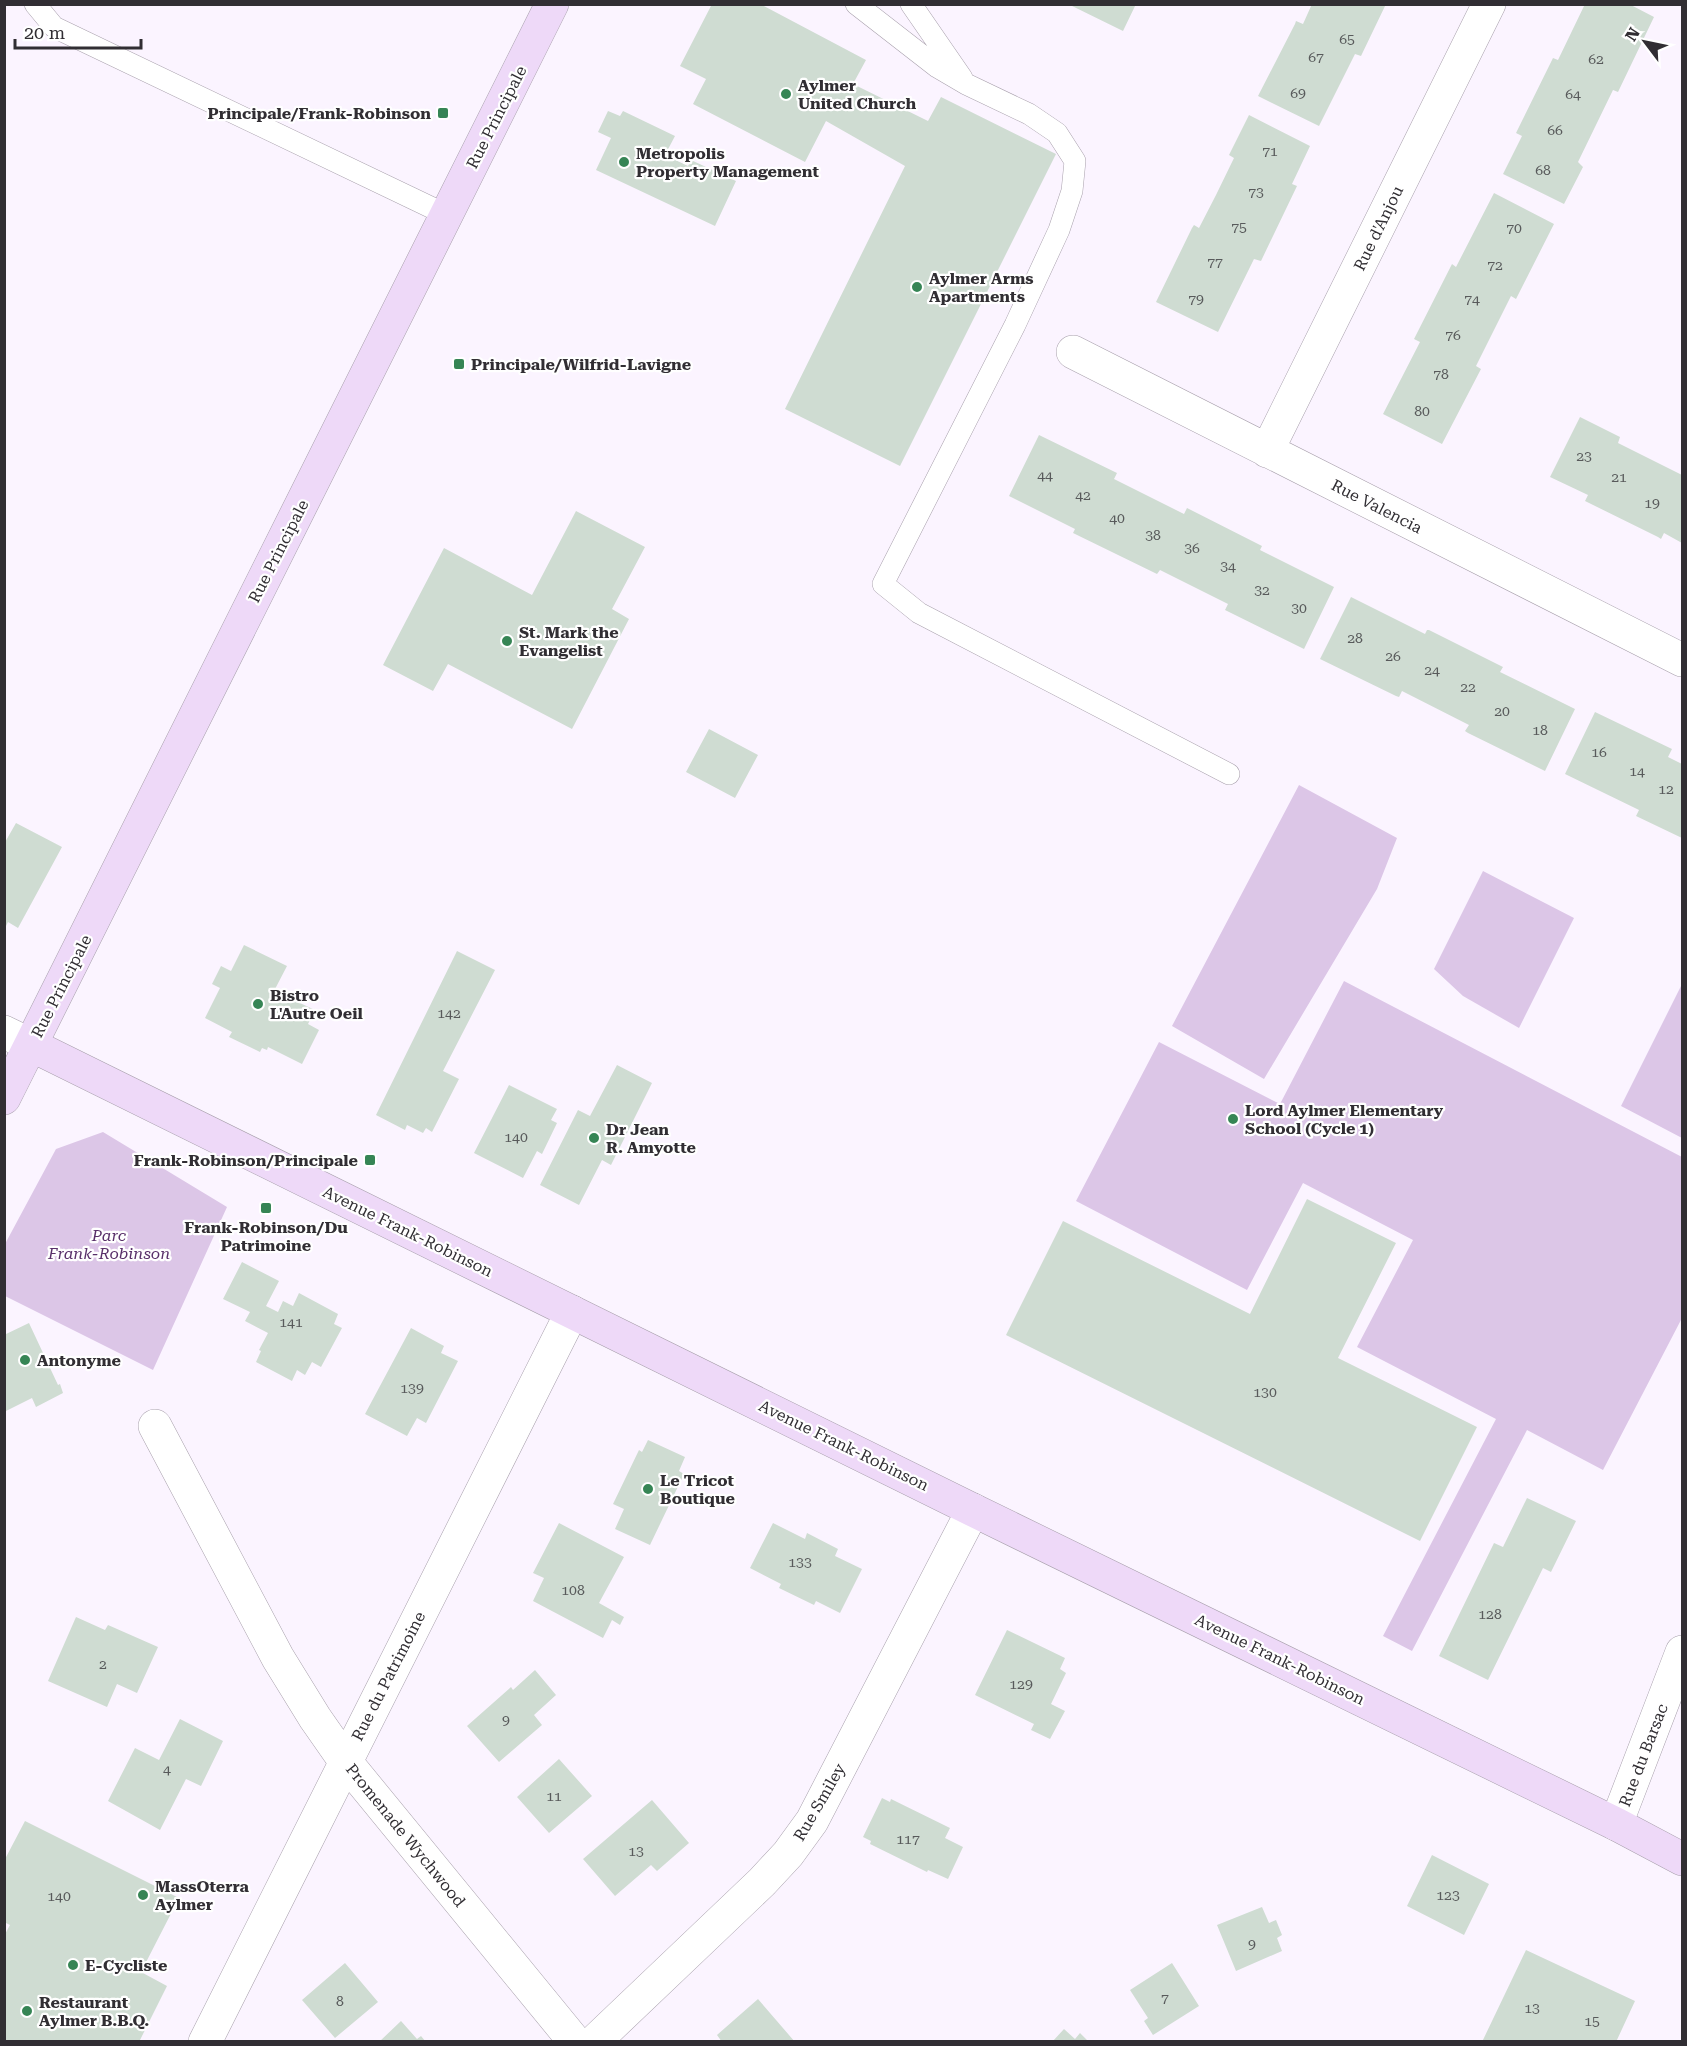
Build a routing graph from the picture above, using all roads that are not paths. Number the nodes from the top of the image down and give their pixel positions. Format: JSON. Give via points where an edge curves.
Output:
{"nodes":[{"id":1,"x":35,"y":4,"type":"edge"},
{"id":2,"x":552,"y":4,"type":"edge"},
{"id":3,"x":856,"y":4,"type":"edge"},
{"id":4,"x":911,"y":4,"type":"edge"},
{"id":5,"x":1489,"y":4,"type":"edge"},
{"id":6,"x":966,"y":84,"type":"junction"},
{"id":7,"x":447,"y":215,"type":"junction"},
{"id":8,"x":1073,"y":352,"type":"dead end"},
{"id":9,"x":1267,"y":451,"type":"junction"},
{"id":10,"x":1683,"y":660,"type":"edge"},
{"id":11,"x":1229,"y":774,"type":"dead end"},
{"id":12,"x":18,"y":1038,"type":"edge"},
{"id":13,"x":4,"y":1098,"type":"edge"},
{"id":14,"x":572,"y":1312,"type":"junction"},
{"id":15,"x":155,"y":1426,"type":"dead end"},
{"id":16,"x":973,"y":1510,"type":"junction"},
{"id":17,"x":1683,"y":1652,"type":"edge"},
{"id":18,"x":345,"y":1761,"type":"junction"},
{"id":19,"x":1616,"y":1824,"type":"junction"},
{"id":20,"x":1683,"y":1859,"type":"edge"},
{"id":21,"x":205,"y":2042,"type":"edge"},
{"id":22,"x":574,"y":2042,"type":"edge"},
{"id":23,"x":594,"y":2042,"type":"edge"}],
"edges":[{"from":1,"to":7,"type":"lane","via":[[54,27]]},
{"from":2,"to":7,"type":"main road","name":"Rue Principale"},
{"from":3,"to":6,"type":"lane","via":[[937,67]]},
{"from":4,"to":6,"type":"lane"},
{"from":5,"to":9,"type":"street","name":"Rue d'Anjou"},
{"from":6,"to":11,"type":"lane","via":[[1029,114],[1057,133],[1075,162],[1072,191],[1059,230],[1014,325],[883,584],[919,614]]},
{"from":7,"to":12,"type":"main road","name":"Rue Principale"},
{"from":8,"to":9,"type":"street","name":"Rue Valencia"},
{"from":9,"to":10,"type":"street","name":"Rue Valencia"},
{"from":12,"to":13,"type":"main road","name":"Rue Principale"},
{"from":12,"to":14,"type":"main road","name":"Avenue Frank-Robinson"},
{"from":14,"to":16,"type":"main road","name":"Avenue Frank-Robinson"},
{"from":14,"to":18,"type":"street","name":"Rue du Patrimoine"},
{"from":15,"to":18,"type":"street","name":"Promenade Wychwood","via":[[278,1658]]},
{"from":16,"to":19,"type":"main road","name":"Avenue Frank-Robinson"},
{"from":16,"to":23,"type":"street","name":"Rue Smiley","via":[[812,1821],[762,1882]]},
{"from":17,"to":19,"type":"street","name":"Rue du Barsac"},
{"from":18,"to":21,"type":"street","name":"Rue du Patrimoine"},
{"from":18,"to":22,"type":"street","name":"Promenade Wychwood"},
{"from":19,"to":20,"type":"main road","name":"Avenue Frank-Robinson"}]}
